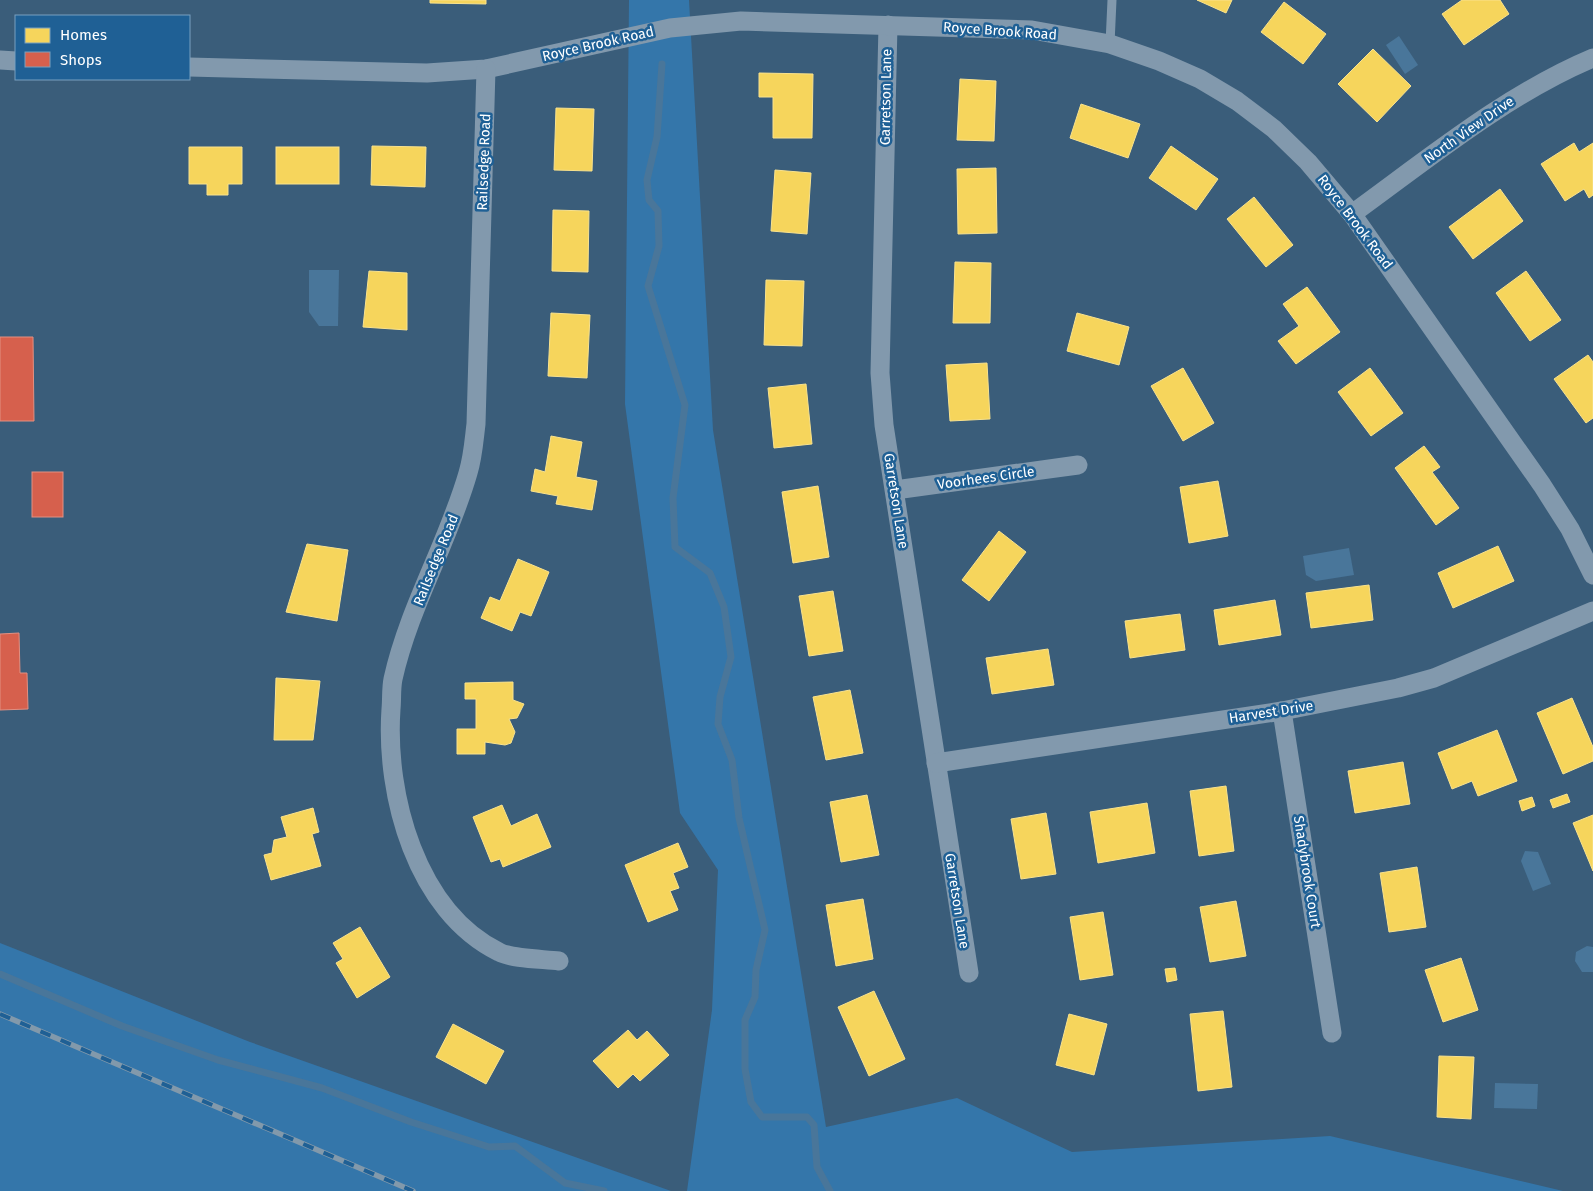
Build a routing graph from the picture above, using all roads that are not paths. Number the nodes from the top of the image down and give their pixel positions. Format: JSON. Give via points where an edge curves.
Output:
{"nodes":[{"id":1,"x":1112,"y":0,"type":"edge"},
{"id":2,"x":888,"y":25,"type":"junction"},
{"id":3,"x":1110,"y":44,"type":"junction"},
{"id":4,"x":1593,"y":58,"type":"edge"},
{"id":5,"x":0,"y":60,"type":"edge"},
{"id":6,"x":15,"y":61,"type":"edge"},
{"id":7,"x":190,"y":67,"type":"edge"},
{"id":8,"x":486,"y":69,"type":"junction"},
{"id":9,"x":1352,"y":214,"type":"junction"},
{"id":10,"x":1078,"y":466,"type":"dead end"},
{"id":11,"x":895,"y":490,"type":"junction"},
{"id":12,"x":1593,"y":575,"type":"edge"},
{"id":13,"x":1593,"y":611,"type":"edge"},
{"id":14,"x":1282,"y":711,"type":"junction"},
{"id":15,"x":936,"y":763,"type":"junction"},
{"id":16,"x":558,"y":961,"type":"dead end"},
{"id":17,"x":969,"y":973,"type":"dead end"},
{"id":18,"x":1332,"y":1033,"type":"dead end"}],
"edges":[{"from":1,"to":3,"type":"lane"},
{"from":2,"to":3,"type":"street","name":"Royce Brook Road","via":[[1032,30]]},
{"from":2,"to":8,"type":"street","name":"Royce Brook Road","via":[[742,21],[701,24]]},
{"from":2,"to":11,"type":"street","name":"Garretson Lane","via":[[880,373],[884,425]]},
{"from":3,"to":9,"type":"street","name":"Royce Brook Road","via":[[1192,75],[1237,101],[1288,142]]},
{"from":4,"to":9,"type":"street","name":"North View Drive","via":[[1522,94]]},
{"from":5,"to":6,"type":"street"},
{"from":7,"to":8,"type":"street","name":"Royce Brook Road","via":[[427,74]]},
{"from":8,"to":16,"type":"street","name":"Railsedge Road","via":[[476,424],[469,471],[406,635],[393,681],[390,731],[393,777],[401,818],[419,864],[441,902],[466,932],[500,953]]},
{"from":9,"to":12,"type":"street","name":"Royce Brook Road","via":[[1542,484]]},
{"from":10,"to":11,"type":"street","name":"Voorhees Circle"},
{"from":11,"to":15,"type":"street","name":"Garretson Lane"},
{"from":13,"to":14,"type":"street","name":"Harvest Drive","via":[[1434,678],[1350,699]]},
{"from":14,"to":15,"type":"street","name":"Harvest Drive"},
{"from":14,"to":18,"type":"street","name":"Shadybrook Court"},
{"from":15,"to":17,"type":"street","name":"Garretson Lane"}]}
